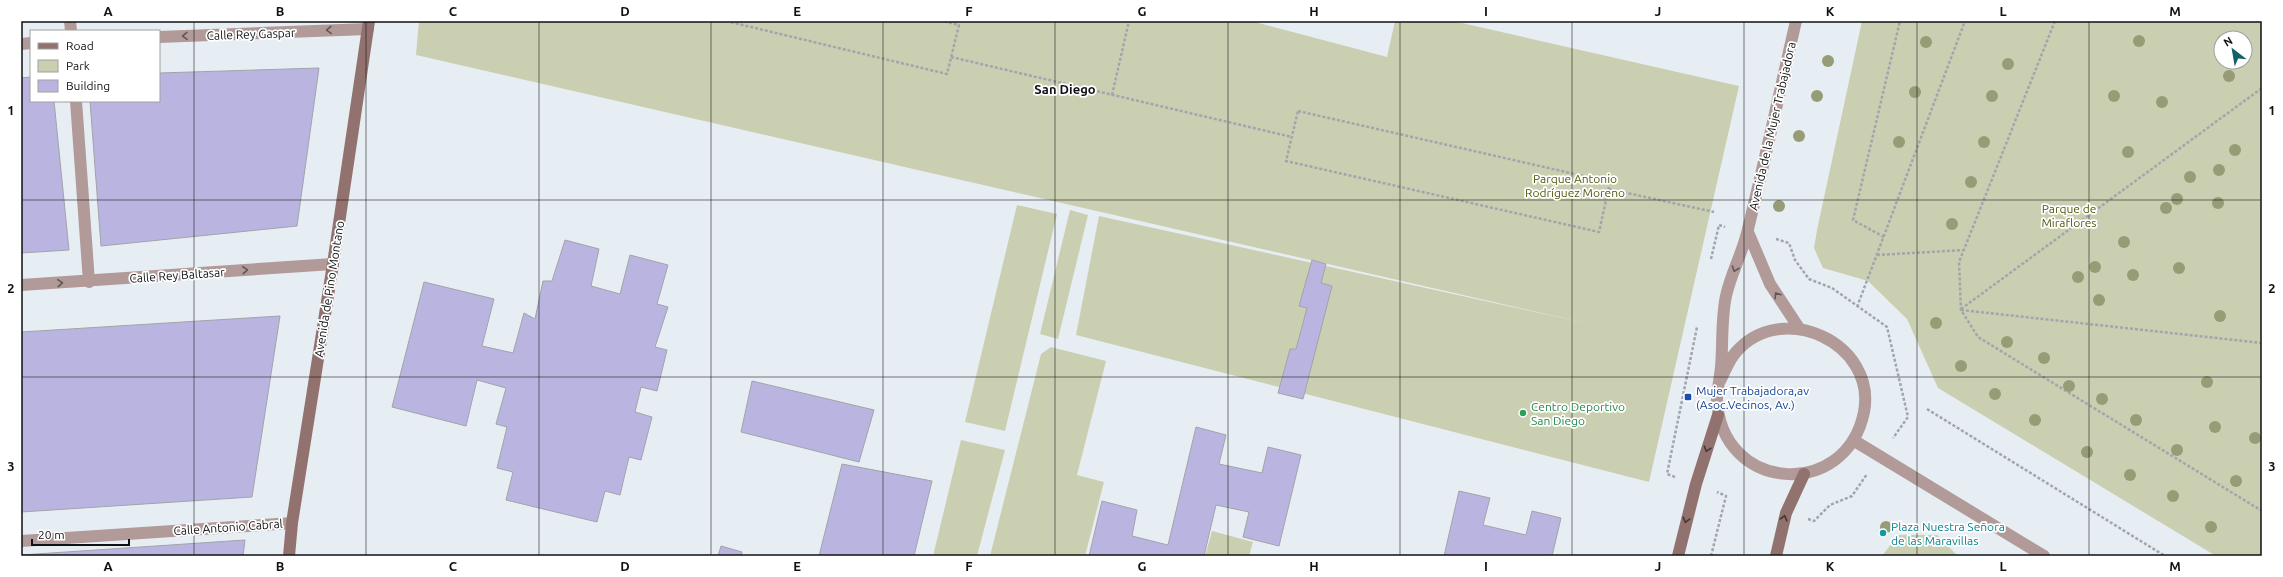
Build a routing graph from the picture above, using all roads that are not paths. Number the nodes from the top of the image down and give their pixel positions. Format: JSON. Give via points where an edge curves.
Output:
{"nodes":[{"id":1,"x":1796,"y":21,"type":"edge"},
{"id":2,"x":368,"y":25,"type":"edge"},
{"id":3,"x":160,"y":37,"type":"edge"},
{"id":4,"x":76,"y":102,"type":"edge"},
{"id":5,"x":1748,"y":232,"type":"junction"},
{"id":6,"x":333,"y":264,"type":"junction"},
{"id":7,"x":90,"y":282,"type":"junction"},
{"id":8,"x":21,"y":285,"type":"edge"},
{"id":9,"x":1799,"y":328,"type":"junction"},
{"id":10,"x":1720,"y":381,"type":"junction"},
{"id":11,"x":1718,"y":415,"type":"junction"},
{"id":12,"x":1853,"y":440,"type":"junction"},
{"id":13,"x":1804,"y":474,"type":"junction"},
{"id":14,"x":292,"y":523,"type":"junction"},
{"id":15,"x":21,"y":541,"type":"edge"},
{"id":16,"x":289,"y":556,"type":"edge"},
{"id":17,"x":1678,"y":556,"type":"edge"},
{"id":18,"x":1776,"y":556,"type":"edge"},
{"id":19,"x":2044,"y":556,"type":"edge"}],
"edges":[{"from":1,"to":5,"type":"street","name":"Avenida de la Mujer Trabajadora"},
{"from":2,"to":3,"type":"street","name":"Calle Rey Gaspar","one_way":true},
{"from":2,"to":6,"type":"street","name":"Avenida de Pino Montano"},
{"from":4,"to":7,"type":"street"},
{"from":9,"to":5,"type":"street","one_way":true,"via":[[1770,284]]},
{"from":5,"to":10,"type":"street","name":"Avenida de la Mujer Trabajadora","one_way":true,"via":[[1726,296]]},
{"from":7,"to":6,"type":"street","name":"Calle Rey Baltasar","one_way":true},
{"from":6,"to":14,"type":"street","name":"Avenida de Pino Montano"},
{"from":8,"to":7,"type":"street","name":"Calle Rey Baltasar","one_way":true},
{"from":9,"to":10,"type":"street","via":[[1765,332],[1750,340],[1737,351]]},
{"from":9,"to":12,"type":"street","via":[[1816,332],[1832,340],[1852,360],[1861,376],[1864,409],[1861,425]]},
{"from":10,"to":11,"type":"street","name":"Avenida de la Mujer Trabajadora"},
{"from":11,"to":13,"type":"street","via":[[1729,442],[1748,462],[1775,474]]},
{"from":11,"to":17,"type":"street","one_way":true,"via":[[1696,484]]},
{"from":12,"to":13,"type":"street","via":[[1832,462]]},
{"from":12,"to":19,"type":"street"},
{"from":18,"to":13,"type":"street","one_way":true,"via":[[1786,513]]},
{"from":14,"to":15,"type":"street","name":"Calle Antonio Cabral"},
{"from":14,"to":16,"type":"street","name":"Avenida de Pino Montano"}]}
